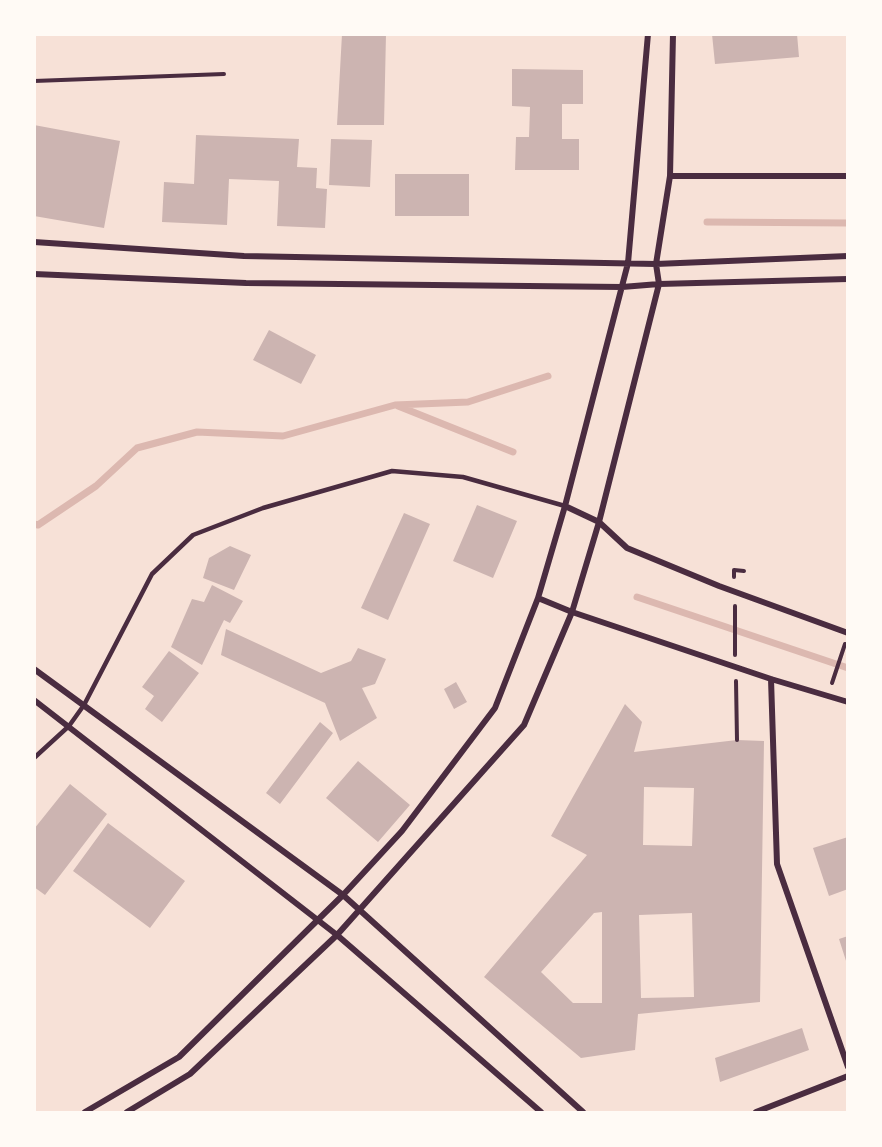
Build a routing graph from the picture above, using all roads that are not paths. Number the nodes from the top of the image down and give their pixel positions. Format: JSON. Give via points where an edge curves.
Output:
{"nodes":[{"id":1,"x":648,"y":34,"type":"edge"},
{"id":2,"x":674,"y":34,"type":"edge"},
{"id":3,"x":670,"y":176,"type":"junction"},
{"id":4,"x":848,"y":176,"type":"edge"},
{"id":5,"x":34,"y":242,"type":"edge"},
{"id":6,"x":848,"y":256,"type":"edge"},
{"id":7,"x":628,"y":263,"type":"junction"},
{"id":8,"x":656,"y":264,"type":"junction"},
{"id":9,"x":34,"y":274,"type":"edge"},
{"id":10,"x":848,"y":279,"type":"edge"},
{"id":11,"x":659,"y":284,"type":"junction"},
{"id":12,"x":622,"y":287,"type":"junction"},
{"id":13,"x":566,"y":506,"type":"junction"},
{"id":14,"x":599,"y":522,"type":"junction"},
{"id":15,"x":538,"y":598,"type":"junction"},
{"id":16,"x":572,"y":612,"type":"junction"},
{"id":17,"x":848,"y":635,"type":"edge"},
{"id":18,"x":34,"y":669,"type":"edge"},
{"id":19,"x":771,"y":679,"type":"junction"},
{"id":20,"x":34,"y":700,"type":"edge"},
{"id":21,"x":848,"y":702,"type":"edge"},
{"id":22,"x":84,"y":705,"type":"junction"},
{"id":23,"x":69,"y":726,"type":"junction"},
{"id":24,"x":34,"y":758,"type":"edge"},
{"id":25,"x":343,"y":895,"type":"junction"},
{"id":26,"x":360,"y":910,"type":"junction"},
{"id":27,"x":318,"y":920,"type":"junction"},
{"id":28,"x":337,"y":935,"type":"junction"},
{"id":29,"x":848,"y":1067,"type":"edge"},
{"id":30,"x":848,"y":1076,"type":"edge"},
{"id":31,"x":85,"y":1113,"type":"edge"},
{"id":32,"x":127,"y":1113,"type":"edge"},
{"id":33,"x":541,"y":1113,"type":"edge"},
{"id":34,"x":583,"y":1113,"type":"edge"},
{"id":35,"x":756,"y":1113,"type":"edge"}],
"edges":[{"from":1,"to":7,"type":"street"},
{"from":2,"to":3,"type":"street"},
{"from":3,"to":4,"type":"street"},
{"from":3,"to":8,"type":"street"},
{"from":5,"to":7,"type":"street","via":[[244,256]]},
{"from":6,"to":8,"type":"street"},
{"from":7,"to":8,"type":"street"},
{"from":7,"to":12,"type":"street"},
{"from":8,"to":11,"type":"street"},
{"from":9,"to":12,"type":"street","via":[[246,283]]},
{"from":10,"to":11,"type":"street"},
{"from":11,"to":12,"type":"street"},
{"from":11,"to":14,"type":"street"},
{"from":12,"to":13,"type":"street"},
{"from":13,"to":14,"type":"street"},
{"from":13,"to":15,"type":"street"},
{"from":13,"to":22,"type":"lane","via":[[463,477],[392,471],[263,508],[193,535],[152,574]]},
{"from":14,"to":16,"type":"street"},
{"from":14,"to":17,"type":"street","via":[[627,548]]},
{"from":15,"to":16,"type":"street"},
{"from":15,"to":25,"type":"street","via":[[495,708],[402,831]]},
{"from":16,"to":19,"type":"street"},
{"from":16,"to":26,"type":"street","via":[[524,725]]},
{"from":18,"to":22,"type":"street"},
{"from":19,"to":21,"type":"street"},
{"from":19,"to":29,"type":"street","via":[[777,864]]},
{"from":20,"to":23,"type":"street"},
{"from":22,"to":23,"type":"lane"},
{"from":22,"to":25,"type":"street"},
{"from":23,"to":24,"type":"lane"},
{"from":23,"to":27,"type":"street"},
{"from":25,"to":26,"type":"street"},
{"from":25,"to":27,"type":"street"},
{"from":26,"to":28,"type":"street"},
{"from":26,"to":34,"type":"street"},
{"from":27,"to":28,"type":"street"},
{"from":27,"to":31,"type":"street","via":[[179,1057]]},
{"from":28,"to":32,"type":"street","via":[[190,1074]]},
{"from":28,"to":33,"type":"street"},
{"from":30,"to":35,"type":"street"}]}
